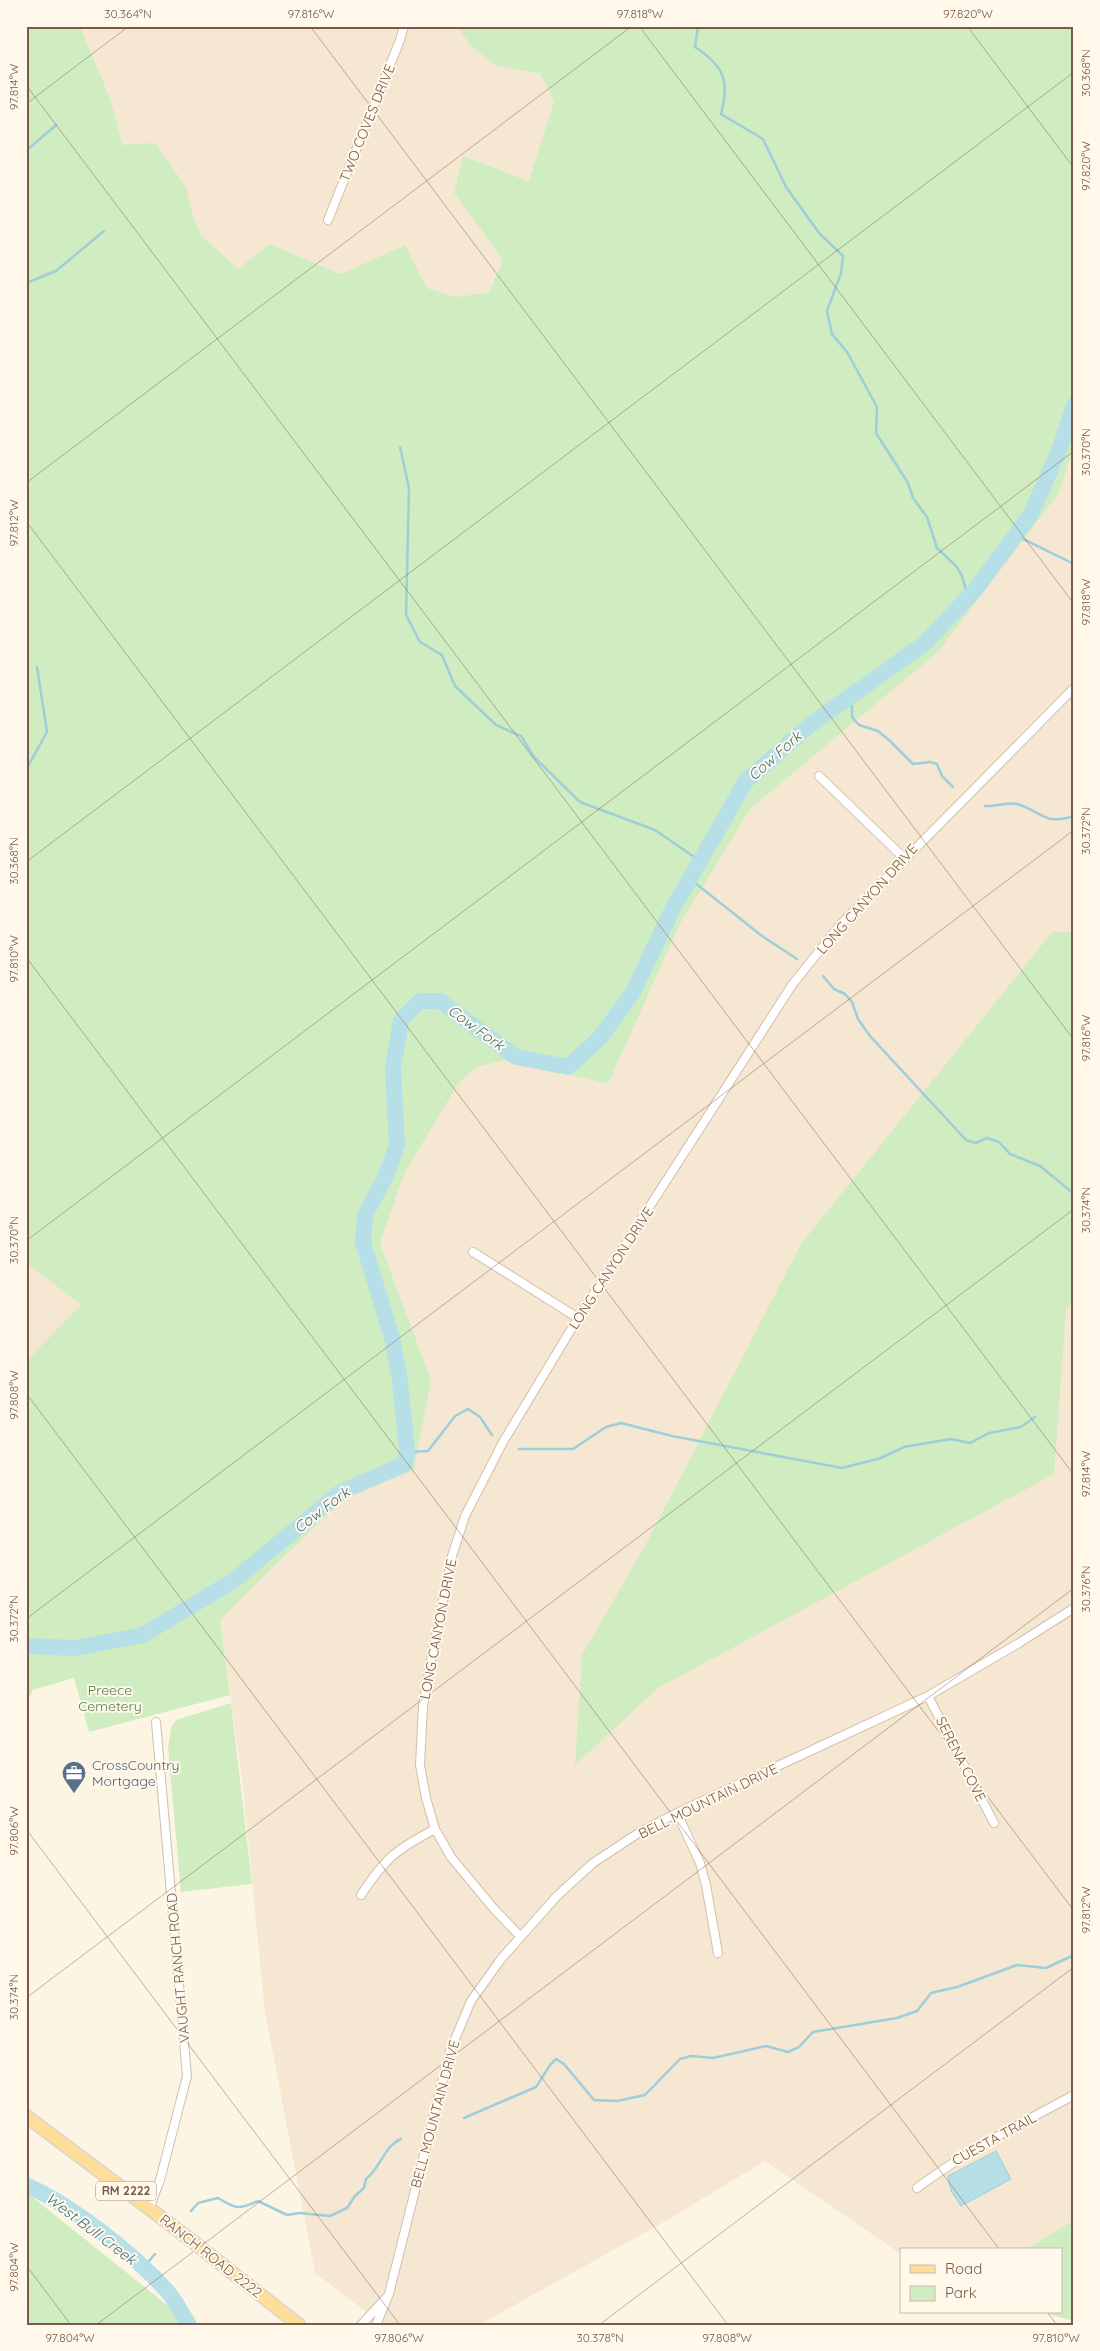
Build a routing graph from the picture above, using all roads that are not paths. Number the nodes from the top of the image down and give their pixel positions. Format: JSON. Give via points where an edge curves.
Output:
{"nodes":[{"id":1,"x":404,"y":26,"type":"edge"},
{"id":2,"x":328,"y":220,"type":"dead end"},
{"id":3,"x":1074,"y":688,"type":"edge"},
{"id":4,"x":819,"y":776,"type":"dead end"},
{"id":5,"x":904,"y":858,"type":"junction"},
{"id":6,"x":473,"y":1252,"type":"dead end"},
{"id":7,"x":578,"y":1318,"type":"junction"},
{"id":8,"x":1074,"y":1608,"type":"edge"},
{"id":9,"x":928,"y":1696,"type":"junction"},
{"id":10,"x":156,"y":1722,"type":"dead end"},
{"id":11,"x":678,"y":1813,"type":"junction"},
{"id":12,"x":994,"y":1823,"type":"dead end"},
{"id":13,"x":435,"y":1829,"type":"junction"},
{"id":14,"x":361,"y":1894,"type":"dead end"},
{"id":15,"x":520,"y":1936,"type":"junction"},
{"id":16,"x":718,"y":1953,"type":"dead end"},
{"id":17,"x":1074,"y":2095,"type":"edge"},
{"id":18,"x":26,"y":2116,"type":"edge"},
{"id":19,"x":917,"y":2188,"type":"dead end"},
{"id":20,"x":149,"y":2209,"type":"junction"},
{"id":21,"x":389,"y":2294,"type":"junction"},
{"id":22,"x":299,"y":2325,"type":"edge"},
{"id":23,"x":361,"y":2325,"type":"edge"},
{"id":24,"x":376,"y":2325,"type":"edge"}],
"edges":[{"from":1,"to":2,"type":"street","name":"TWO COVES DRIVE"},
{"from":3,"to":5,"type":"street","name":"LONG CANYON DRIVE"},
{"from":4,"to":5,"type":"street"},
{"from":5,"to":7,"type":"street","name":"LONG CANYON DRIVE","via":[[840,925],[792,985]]},
{"from":6,"to":7,"type":"street"},
{"from":7,"to":13,"type":"street","name":"LONG CANYON DRIVE","via":[[484,1476],[465,1516],[452,1556],[423,1706],[420,1739],[420,1765]]},
{"from":8,"to":9,"type":"street","name":"BELL MOUNTAIN DRIVE"},
{"from":9,"to":11,"type":"street","name":"BELL MOUNTAIN DRIVE"},
{"from":9,"to":12,"type":"street","name":"SERENA COVE"},
{"from":10,"to":20,"type":"street","name":"VAUGHT RANCH ROAD","via":[[187,2076],[160,2180]]},
{"from":11,"to":15,"type":"street","name":"BELL MOUNTAIN DRIVE","via":[[640,1832],[593,1863],[556,1896]]},
{"from":11,"to":16,"type":"street","via":[[704,1877]]},
{"from":13,"to":14,"type":"street","via":[[388,1858]]},
{"from":13,"to":15,"type":"street","name":"LONG CANYON DRIVE","via":[[469,1880]]},
{"from":15,"to":21,"type":"street","name":"BELL MOUNTAIN DRIVE","via":[[471,2002],[450,2051]]},
{"from":17,"to":19,"type":"street","name":"CUESTA TRAIL","via":[[945,2167]]},
{"from":18,"to":20,"type":"main road","name":"RANCH ROAD 2222","number":"RM 2222"},
{"from":20,"to":22,"type":"main road","name":"RANCH ROAD 2222","number":"RM 2222"},
{"from":21,"to":23,"type":"street"},
{"from":21,"to":24,"type":"street","name":"BELL MOUNTAIN DRIVE"}]}
